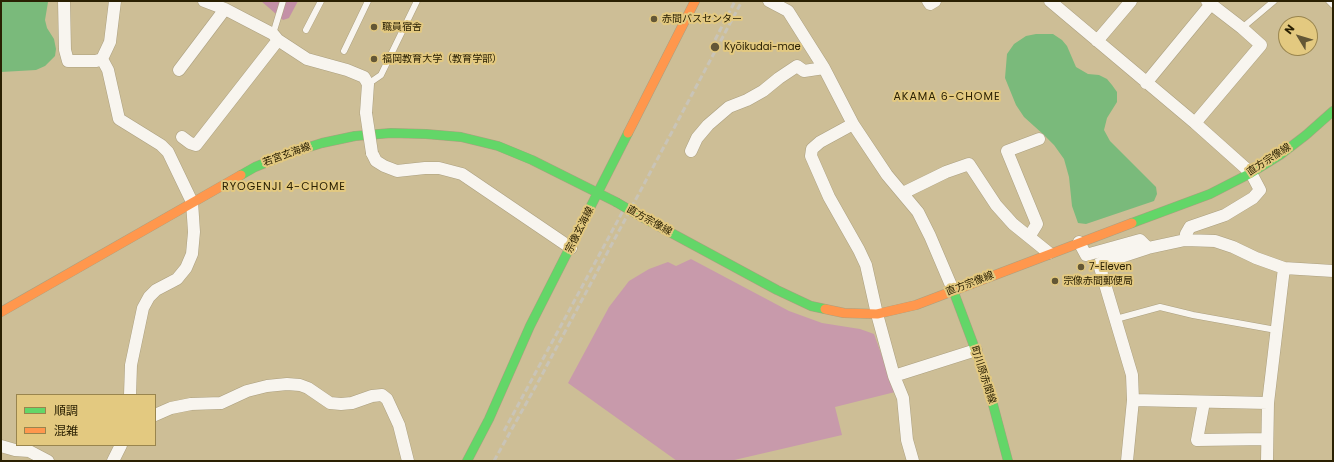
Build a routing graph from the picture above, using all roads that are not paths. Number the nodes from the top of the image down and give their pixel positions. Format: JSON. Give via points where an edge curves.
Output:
{"nodes":[{"id":1,"x":64,"y":1,"type":"edge"},
{"id":2,"x":115,"y":1,"type":"edge"},
{"id":3,"x":204,"y":1,"type":"edge"},
{"id":4,"x":283,"y":1,"type":"edge"},
{"id":5,"x":321,"y":1,"type":"edge"},
{"id":6,"x":368,"y":1,"type":"edge"},
{"id":7,"x":417,"y":1,"type":"edge"},
{"id":8,"x":695,"y":1,"type":"edge"},
{"id":9,"x":769,"y":1,"type":"edge"},
{"id":10,"x":928,"y":1,"type":"edge"},
{"id":11,"x":935,"y":1,"type":"edge"},
{"id":12,"x":1050,"y":1,"type":"edge"},
{"id":13,"x":1130,"y":1,"type":"edge"},
{"id":14,"x":1274,"y":1,"type":"edge"},
{"id":15,"x":1330,"y":1,"type":"edge"},
{"id":16,"x":1209,"y":3,"type":"edge"},
{"id":17,"x":1333,"y":5,"type":"edge"},
{"id":18,"x":225,"y":9,"type":"junction"},
{"id":19,"x":1242,"y":28,"type":"junction"},
{"id":20,"x":306,"y":30,"type":"dead end"},
{"id":21,"x":276,"y":37,"type":"junction"},
{"id":22,"x":1097,"y":41,"type":"junction"},
{"id":23,"x":344,"y":51,"type":"dead end"},
{"id":24,"x":102,"y":59,"type":"junction"},
{"id":25,"x":824,"y":68,"type":"junction"},
{"id":26,"x":178,"y":70,"type":"dead end"},
{"id":27,"x":1146,"y":83,"type":"junction"},
{"id":28,"x":368,"y":84,"type":"junction"},
{"id":29,"x":1333,"y":111,"type":"edge"},
{"id":30,"x":1195,"y":123,"type":"junction"},
{"id":31,"x":853,"y":124,"type":"junction"},
{"id":32,"x":182,"y":137,"type":"dead end"},
{"id":33,"x":1039,"y":139,"type":"dead end"},
{"id":34,"x":691,"y":151,"type":"dead end"},
{"id":35,"x":1250,"y":173,"type":"junction"},
{"id":36,"x":599,"y":193,"type":"junction"},
{"id":37,"x":903,"y":193,"type":"junction"},
{"id":38,"x":192,"y":202,"type":"junction"},
{"id":39,"x":1029,"y":237,"type":"junction"},
{"id":40,"x":1185,"y":240,"type":"junction"},
{"id":41,"x":1079,"y":242,"type":"junction"},
{"id":42,"x":570,"y":248,"type":"junction"},
{"id":43,"x":1148,"y":248,"type":"junction"},
{"id":44,"x":1049,"y":253,"type":"junction"},
{"id":45,"x":1284,"y":268,"type":"junction"},
{"id":46,"x":1333,"y":271,"type":"edge"},
{"id":47,"x":953,"y":290,"type":"junction"},
{"id":48,"x":1,"y":312,"type":"edge"},
{"id":49,"x":877,"y":314,"type":"junction"},
{"id":50,"x":1116,"y":319,"type":"junction"},
{"id":51,"x":1276,"y":330,"type":"junction"},
{"id":52,"x":976,"y":350,"type":"junction"},
{"id":53,"x":894,"y":376,"type":"junction"},
{"id":54,"x":130,"y":394,"type":"edge"},
{"id":55,"x":1133,"y":400,"type":"junction"},
{"id":56,"x":1204,"y":402,"type":"junction"},
{"id":57,"x":1268,"y":403,"type":"junction"},
{"id":58,"x":156,"y":415,"type":"edge"},
{"id":59,"x":1267,"y":440,"type":"junction"},
{"id":60,"x":1,"y":446,"type":"edge"},
{"id":61,"x":122,"y":446,"type":"edge"},
{"id":62,"x":48,"y":461,"type":"edge"},
{"id":63,"x":113,"y":461,"type":"edge"},
{"id":64,"x":408,"y":461,"type":"edge"},
{"id":65,"x":467,"y":461,"type":"edge"},
{"id":66,"x":913,"y":461,"type":"edge"},
{"id":67,"x":1008,"y":461,"type":"edge"},
{"id":68,"x":1127,"y":461,"type":"edge"},
{"id":69,"x":1267,"y":461,"type":"edge"}],
"edges":[{"from":1,"to":24,"type":"street","via":[[65,50],[68,61],[96,62]]},
{"from":2,"to":24,"type":"street","via":[[110,42]]},
{"from":3,"to":18,"type":"street"},
{"from":4,"to":21,"type":"lane"},
{"from":5,"to":20,"type":"lane"},
{"from":6,"to":23,"type":"lane"},
{"from":7,"to":28,"type":"lane","via":[[381,76]]},
{"from":8,"to":36,"type":"main road","name":"宗像玄海線"},
{"from":9,"to":25,"type":"street","via":[[788,11]]},
{"from":10,"to":11,"type":"street","via":[[930,4]]},
{"from":12,"to":22,"type":"street"},
{"from":13,"to":22,"type":"street"},
{"from":14,"to":19,"type":"lane"},
{"from":15,"to":17,"type":"lane"},
{"from":16,"to":19,"type":"street"},
{"from":16,"to":27,"type":"street"},
{"from":18,"to":21,"type":"street"},
{"from":18,"to":26,"type":"street"},
{"from":19,"to":30,"type":"street","via":[[1260,45]]},
{"from":21,"to":28,"type":"street","via":[[307,59],[364,77]]},
{"from":21,"to":32,"type":"street","via":[[196,145]]},
{"from":22,"to":27,"type":"street"},
{"from":24,"to":38,"type":"street","via":[[108,70],[119,119],[162,145],[168,152]]},
{"from":25,"to":31,"type":"street"},
{"from":25,"to":34,"type":"street","via":[[804,72],[797,66],[763,91],[729,107],[708,125],[697,138]]},
{"from":27,"to":30,"type":"street"},
{"from":28,"to":42,"type":"street","bridge":true,"via":[[366,113],[372,153],[376,161],[397,171],[439,168],[462,174]]},
{"from":29,"to":35,"type":"main road","name":"直方宗像線","via":[[1280,155]]},
{"from":30,"to":35,"type":"street"},
{"from":31,"to":37,"type":"street","via":[[887,175]]},
{"from":31,"to":49,"type":"street","via":[[820,142],[812,149],[811,156],[829,197],[866,264]]},
{"from":33,"to":39,"type":"street","via":[[1007,151],[1037,224]]},
{"from":35,"to":40,"type":"street","via":[[1260,190],[1253,198],[1225,216],[1190,227]]},
{"from":35,"to":41,"type":"main road","name":"直方宗像線","via":[[1210,194]]},
{"from":36,"to":38,"type":"main road","name":"若宮玄海線","via":[[498,146],[461,137],[391,134],[355,136],[290,153],[255,167]]},
{"from":36,"to":42,"type":"main road","name":"宗像玄海線"},
{"from":36,"to":49,"type":"main road","name":"直方宗像線","bridge":true,"via":[[811,306],[844,313]]},
{"from":37,"to":39,"type":"street","via":[[969,164],[996,205]]},
{"from":37,"to":47,"type":"street","via":[[918,212]]},
{"from":38,"to":48,"type":"main road","name":"若宮玄海線"},
{"from":38,"to":54,"type":"street","via":[[192,254],[186,268],[177,279],[156,290],[148,297],[143,308],[131,366]]},
{"from":39,"to":44,"type":"street"},
{"from":40,"to":43,"type":"street"},
{"from":40,"to":45,"type":"street","via":[[1215,241]]},
{"from":41,"to":43,"type":"street","via":[[1086,255],[1140,240]]},
{"from":41,"to":44,"type":"main road","name":"直方宗像線"},
{"from":42,"to":65,"type":"main road","name":"宗像玄海線","via":[[530,326],[489,419]]},
{"from":43,"to":50,"type":"street","via":[[1099,264]]},
{"from":44,"to":47,"type":"main road","name":"直方宗像線"},
{"from":45,"to":46,"type":"street"},
{"from":45,"to":51,"type":"street"},
{"from":47,"to":49,"type":"main road","name":"直方宗像線","via":[[916,305]]},
{"from":47,"to":52,"type":"main road","name":"町川原赤間線"},
{"from":49,"to":53,"type":"street"},
{"from":50,"to":51,"type":"lane","via":[[1160,307]]},
{"from":50,"to":55,"type":"street","via":[[1132,375]]},
{"from":51,"to":57,"type":"street"},
{"from":52,"to":53,"type":"street"},
{"from":52,"to":67,"type":"main road","name":"町川原赤間線"},
{"from":53,"to":66,"type":"street","via":[[903,398],[907,440]]},
{"from":55,"to":56,"type":"street"},
{"from":55,"to":68,"type":"street"},
{"from":56,"to":57,"type":"street"},
{"from":56,"to":59,"type":"street","via":[[1197,440]]},
{"from":57,"to":59,"type":"street"},
{"from":58,"to":64,"type":"street","via":[[191,404],[221,403],[247,391],[287,384],[308,388],[330,403],[352,403],[382,395],[387,399],[399,424]]},
{"from":59,"to":69,"type":"street"},
{"from":60,"to":62,"type":"street","via":[[29,451]]},
{"from":61,"to":63,"type":"street"}]}
